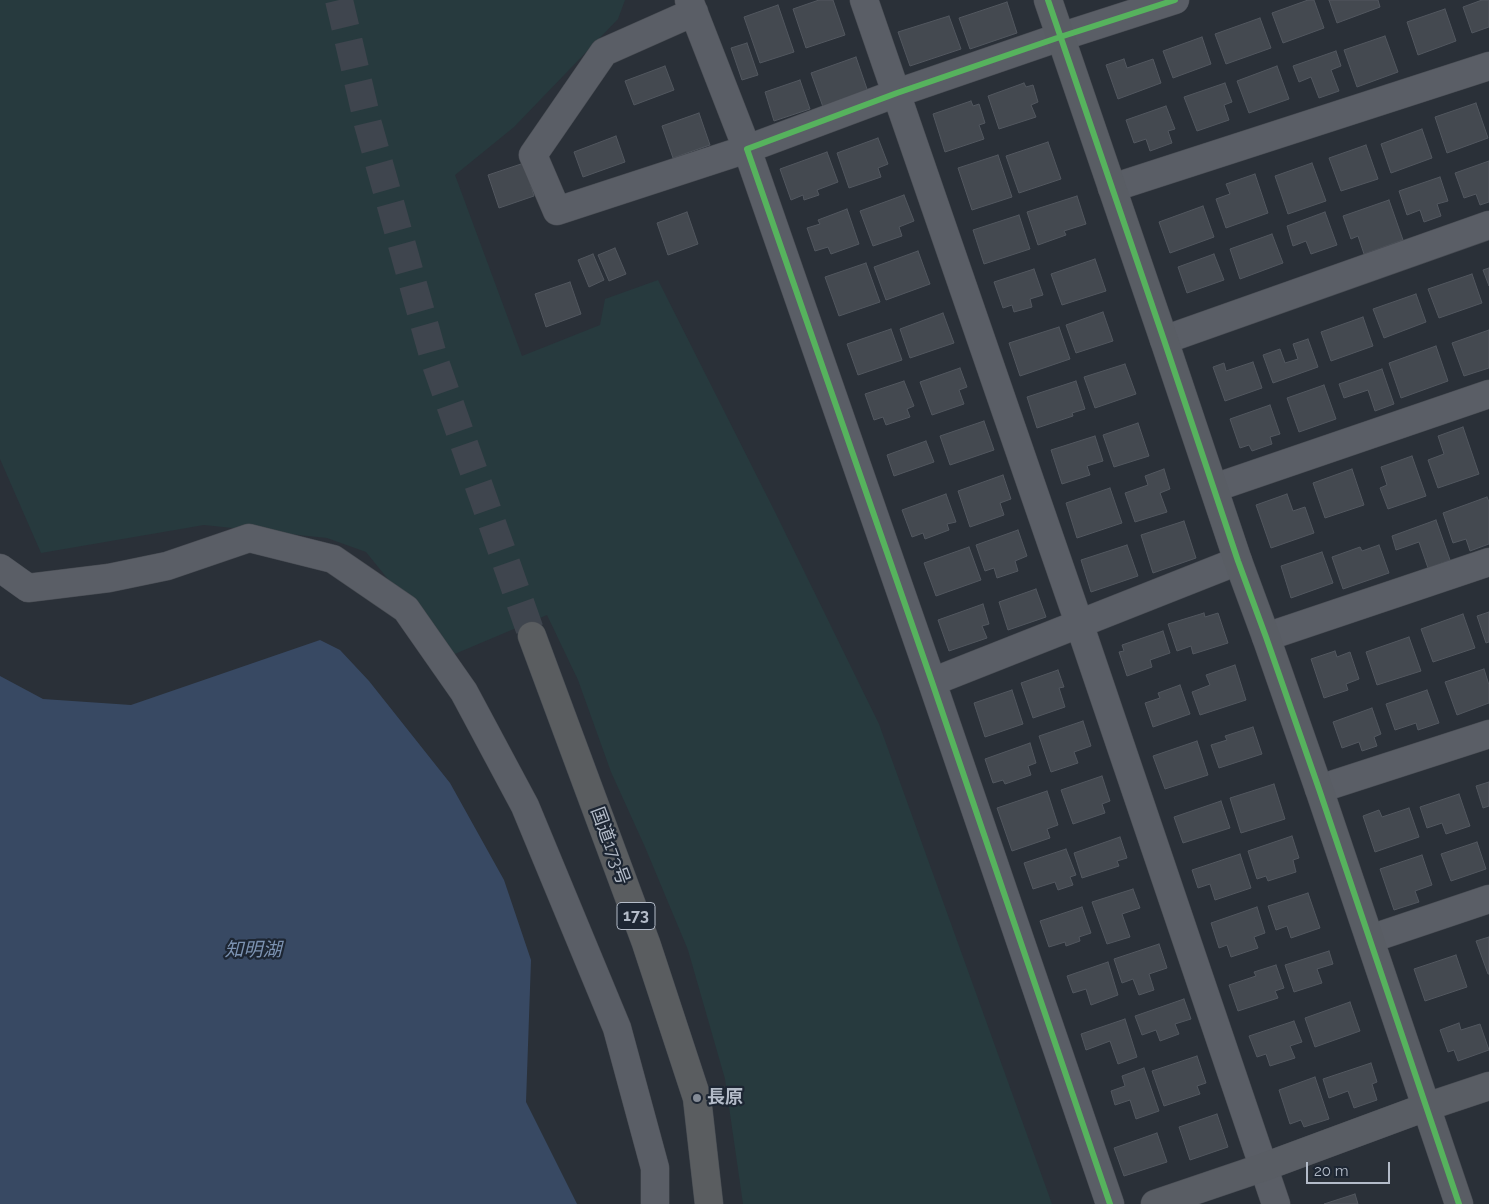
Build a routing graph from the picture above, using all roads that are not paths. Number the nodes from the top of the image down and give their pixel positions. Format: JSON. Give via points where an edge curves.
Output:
{"nodes":[{"id":1,"x":864,"y":0,"type":"edge"},
{"id":2,"x":1048,"y":0,"type":"edge"},
{"id":3,"x":1175,"y":0,"type":"edge"},
{"id":4,"x":691,"y":6,"type":"edge"},
{"id":5,"x":1060,"y":37,"type":"junction"},
{"id":6,"x":1489,"y":66,"type":"edge"},
{"id":7,"x":897,"y":94,"type":"junction"},
{"id":8,"x":747,"y":149,"type":"junction"},
{"id":9,"x":1112,"y":188,"type":"junction"},
{"id":10,"x":1489,"y":225,"type":"edge"},
{"id":11,"x":1164,"y":340,"type":"junction"},
{"id":12,"x":1489,"y":394,"type":"edge"},
{"id":13,"x":1214,"y":488,"type":"junction"},
{"id":14,"x":1238,"y":561,"type":"junction"},
{"id":15,"x":1489,"y":562,"type":"edge"},
{"id":16,"x":0,"y":568,"type":"edge"},
{"id":17,"x":1079,"y":623,"type":"junction"},
{"id":18,"x":532,"y":636,"type":"tunnel mouth"},
{"id":19,"x":1266,"y":638,"type":"junction"},
{"id":20,"x":932,"y":682,"type":"junction"},
{"id":21,"x":1489,"y":734,"type":"edge"},
{"id":22,"x":1319,"y":789,"type":"junction"},
{"id":23,"x":1489,"y":899,"type":"edge"},
{"id":24,"x":1370,"y":939,"type":"junction"},
{"id":25,"x":1489,"y":1086,"type":"edge"},
{"id":26,"x":1426,"y":1107,"type":"junction"},
{"id":27,"x":1264,"y":1167,"type":"junction"},
{"id":28,"x":655,"y":1204,"type":"edge"},
{"id":29,"x":708,"y":1204,"type":"edge"},
{"id":30,"x":1110,"y":1204,"type":"edge"},
{"id":31,"x":1155,"y":1204,"type":"edge"},
{"id":32,"x":1276,"y":1204,"type":"edge"},
{"id":33,"x":1459,"y":1204,"type":"edge"}],
"edges":[{"from":1,"to":7,"type":"street"},
{"from":2,"to":5,"type":"street"},
{"from":3,"to":5,"type":"street"},
{"from":4,"to":8,"type":"street"},
{"from":4,"to":8,"type":"street","via":[[604,52],[533,155],[557,211]]},
{"from":5,"to":7,"type":"street"},
{"from":5,"to":9,"type":"street"},
{"from":6,"to":9,"type":"street"},
{"from":7,"to":8,"type":"street"},
{"from":7,"to":17,"type":"street"},
{"from":8,"to":20,"type":"street"},
{"from":9,"to":11,"type":"street"},
{"from":10,"to":11,"type":"street"},
{"from":11,"to":13,"type":"street"},
{"from":12,"to":13,"type":"street"},
{"from":13,"to":14,"type":"street"},
{"from":14,"to":17,"type":"street"},
{"from":14,"to":19,"type":"street"},
{"from":15,"to":19,"type":"street"},
{"from":16,"to":28,"type":"street","via":[[28,588],[37,587],[109,578],[167,566],[250,538],[333,559],[406,609],[464,692],[525,806],[617,1028],[655,1168]]},
{"from":17,"to":20,"type":"street"},
{"from":17,"to":27,"type":"street"},
{"from":18,"to":29,"type":"highway","name":"国道173号","number":"173","via":[[646,943],[696,1098]]},
{"from":19,"to":22,"type":"street"},
{"from":20,"to":30,"type":"street"},
{"from":21,"to":22,"type":"street"},
{"from":22,"to":24,"type":"street"},
{"from":23,"to":24,"type":"street"},
{"from":24,"to":26,"type":"street"},
{"from":25,"to":26,"type":"street"},
{"from":26,"to":27,"type":"street"},
{"from":26,"to":33,"type":"street"},
{"from":27,"to":31,"type":"street"},
{"from":27,"to":32,"type":"street"}]}
